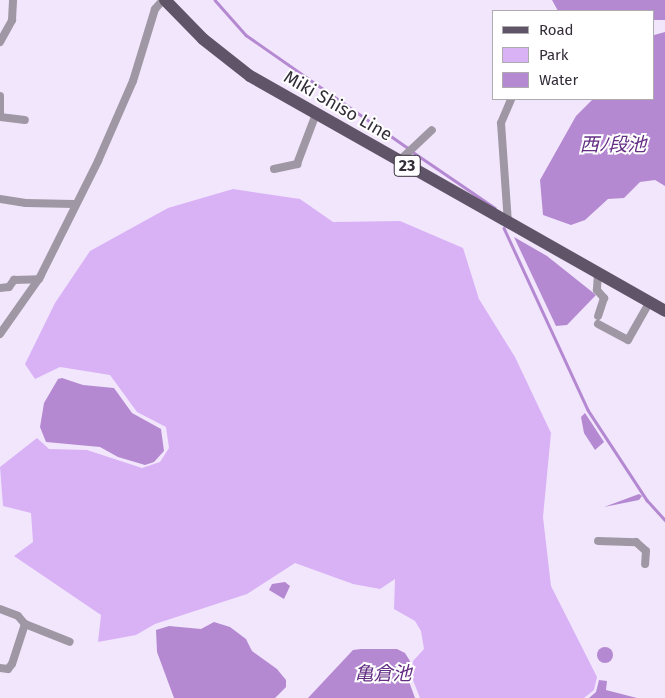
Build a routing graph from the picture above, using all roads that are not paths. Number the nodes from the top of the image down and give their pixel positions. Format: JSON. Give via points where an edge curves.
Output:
{"nodes":[{"id":1,"x":13,"y":0,"type":"edge"},
{"id":2,"x":164,"y":0,"type":"edge"},
{"id":3,"x":0,"y":42,"type":"edge"},
{"id":4,"x":0,"y":96,"type":"edge"},
{"id":5,"x":511,"y":100,"type":"edge"},
{"id":6,"x":316,"y":114,"type":"junction"},
{"id":7,"x":0,"y":117,"type":"edge"},
{"id":8,"x":25,"y":120,"type":"dead end"},
{"id":9,"x":432,"y":130,"type":"dead end"},
{"id":10,"x":398,"y":161,"type":"junction"},
{"id":11,"x":274,"y":169,"type":"dead end"},
{"id":12,"x":0,"y":198,"type":"edge"},
{"id":13,"x":74,"y":204,"type":"junction"},
{"id":14,"x":508,"y":223,"type":"junction"},
{"id":15,"x":598,"y":274,"type":"junction"},
{"id":16,"x":39,"y":279,"type":"junction"},
{"id":17,"x":0,"y":288,"type":"edge"},
{"id":18,"x":649,"y":302,"type":"junction"},
{"id":19,"x":665,"y":311,"type":"edge"},
{"id":20,"x":0,"y":334,"type":"edge"},
{"id":21,"x":598,"y":541,"type":"dead end"},
{"id":22,"x":646,"y":564,"type":"dead end"},
{"id":23,"x":0,"y":609,"type":"edge"},
{"id":24,"x":25,"y":624,"type":"junction"},
{"id":25,"x":70,"y":642,"type":"dead end"},
{"id":26,"x":0,"y":668,"type":"edge"}],
"edges":[{"from":1,"to":3,"type":"street","via":[[12,20]]},
{"from":2,"to":6,"type":"main road","name":"Miki Shiso Line","number":"23","via":[[224,57]]},
{"from":2,"to":13,"type":"street","via":[[155,9],[115,126]]},
{"from":4,"to":7,"type":"street"},
{"from":5,"to":14,"type":"street","via":[[501,123]]},
{"from":6,"to":10,"type":"main road","name":"Miki Shiso Line","number":"23"},
{"from":6,"to":11,"type":"street","via":[[297,164]]},
{"from":7,"to":8,"type":"street"},
{"from":9,"to":10,"type":"street"},
{"from":10,"to":14,"type":"main road","name":"Miki Shiso Line","number":"23"},
{"from":12,"to":13,"type":"street","via":[[26,203]]},
{"from":13,"to":16,"type":"street"},
{"from":14,"to":15,"type":"main road","name":"Miki Shiso Line","number":"23"},
{"from":15,"to":18,"type":"main road","name":"Miki Shiso Line","number":"23"},
{"from":15,"to":18,"type":"street","via":[[595,284],[604,298],[598,320],[628,340]]},
{"from":16,"to":17,"type":"street","via":[[14,280],[9,286]]},
{"from":16,"to":20,"type":"street"},
{"from":18,"to":19,"type":"main road","name":"Miki Shiso Line","number":"23"},
{"from":21,"to":22,"type":"street","via":[[636,542],[646,551]]},
{"from":23,"to":24,"type":"street","via":[[18,616]]},
{"from":24,"to":25,"type":"street"},
{"from":24,"to":26,"type":"street","via":[[12,664],[8,669]]}]}
